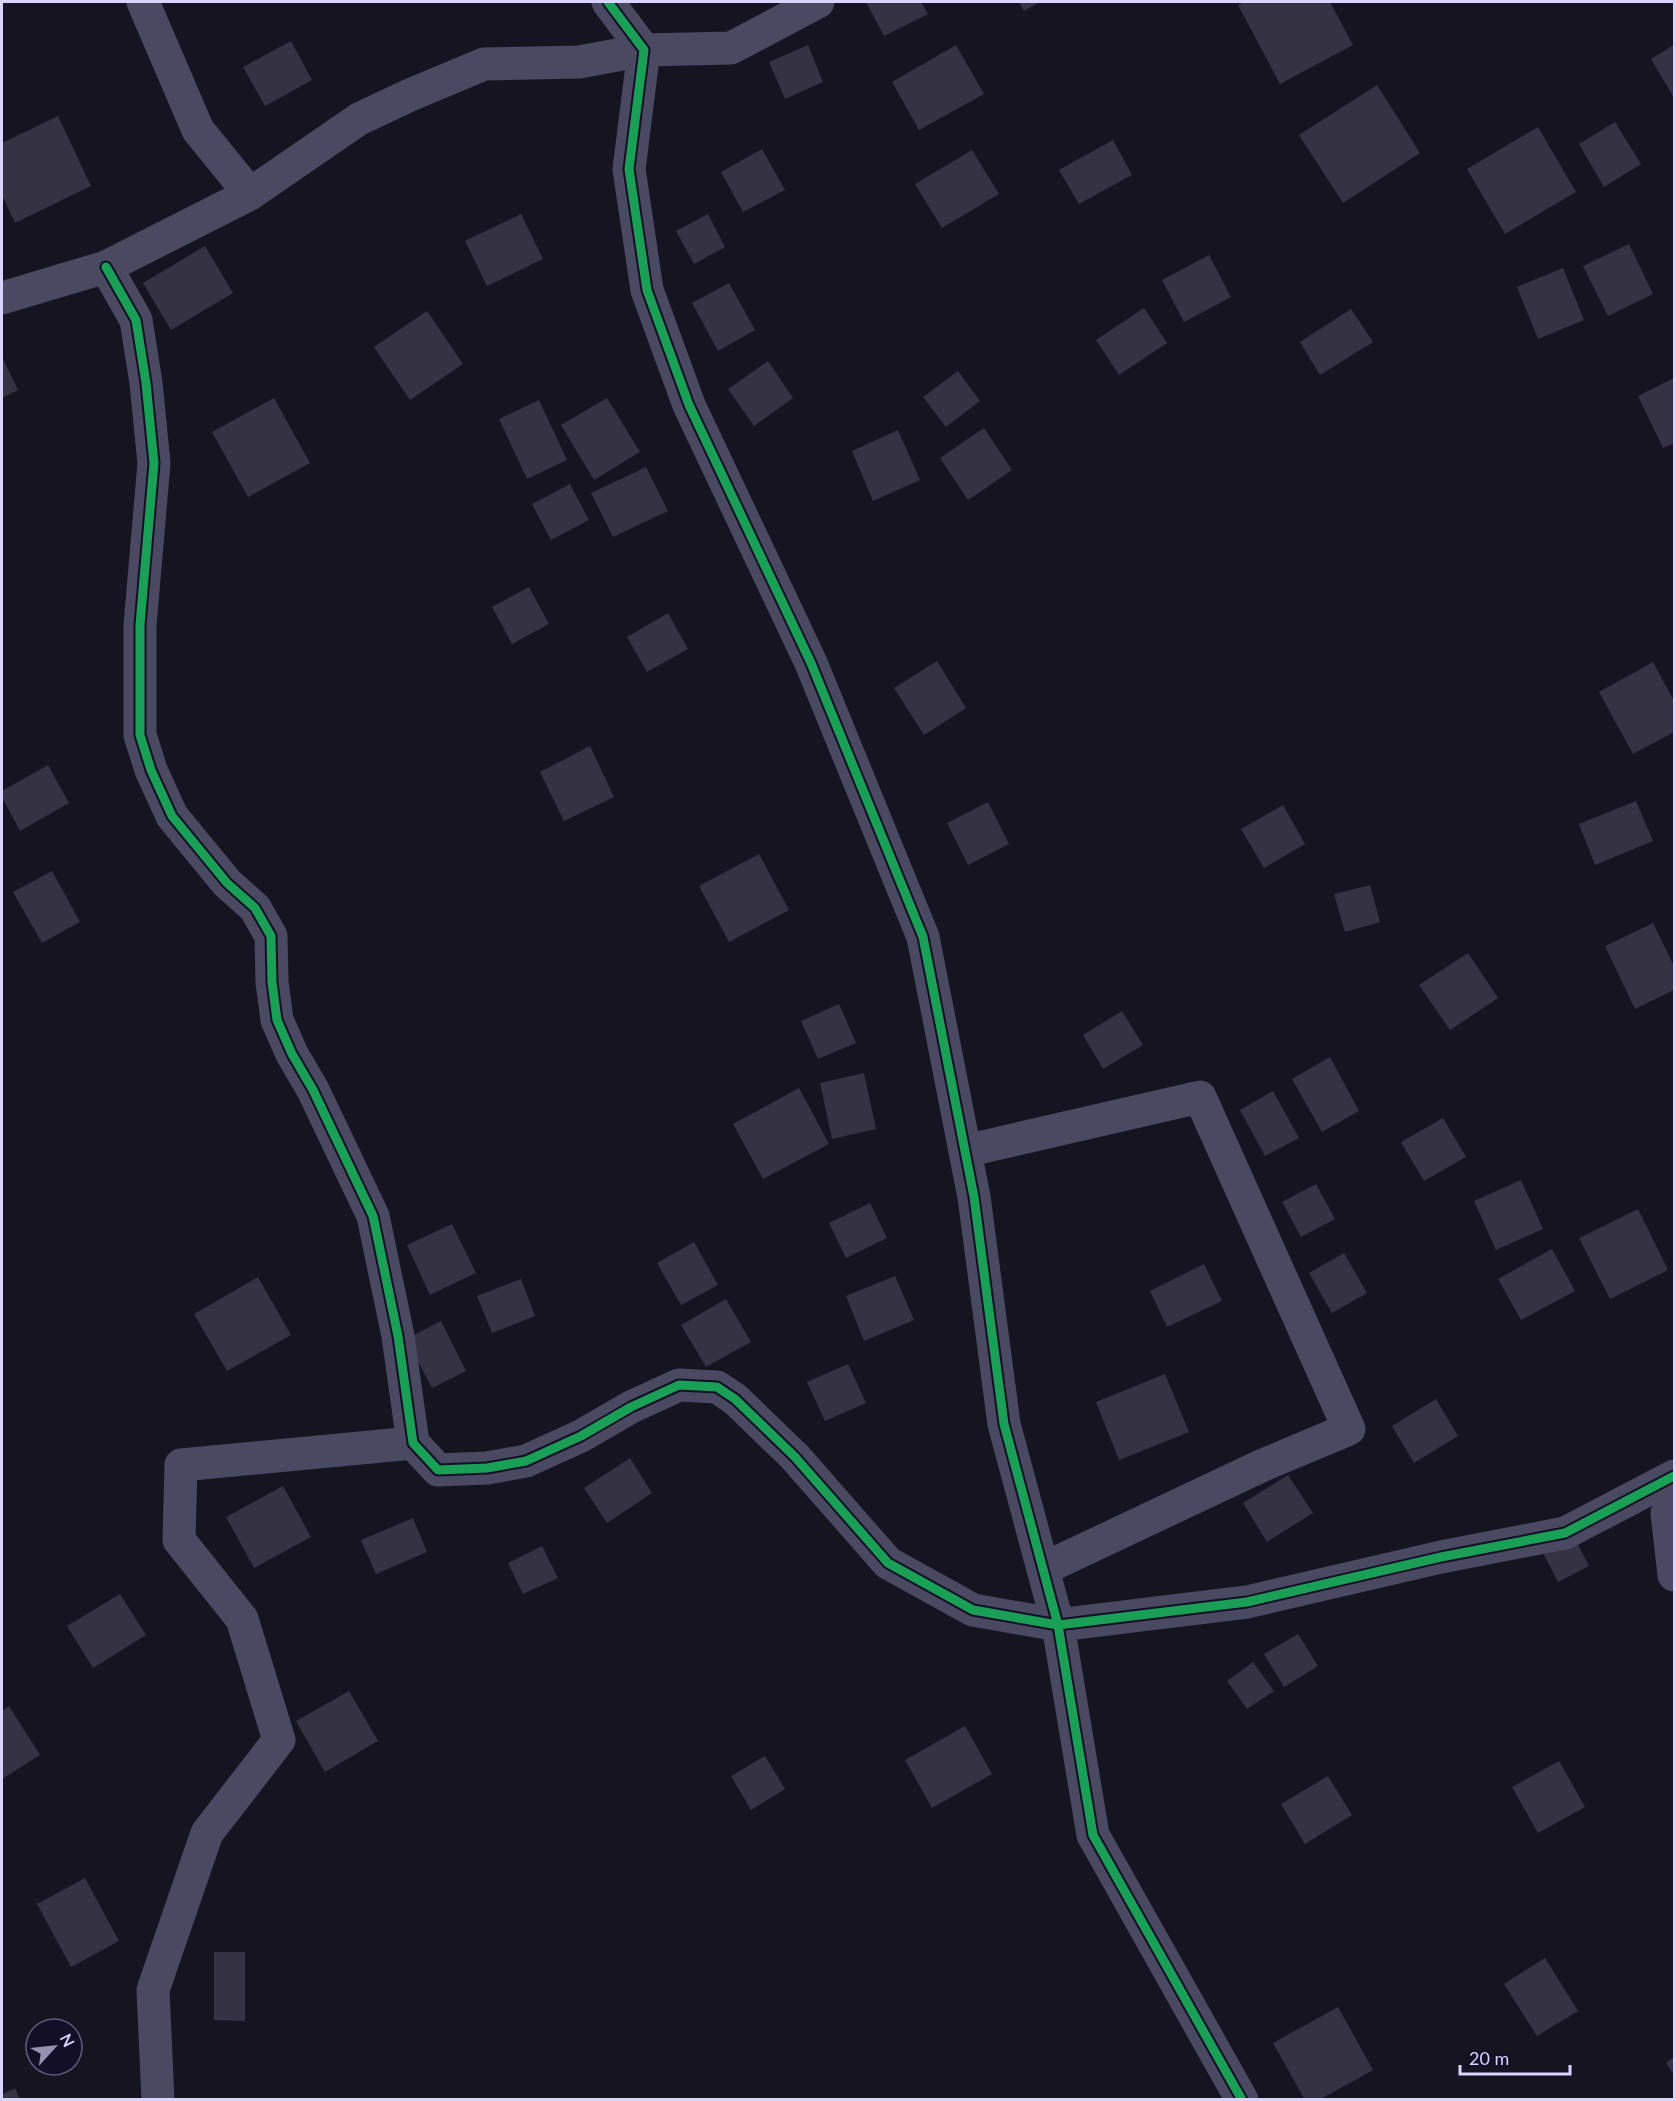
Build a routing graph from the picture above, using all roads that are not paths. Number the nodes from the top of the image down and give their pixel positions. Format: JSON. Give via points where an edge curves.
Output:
{"nodes":[{"id":1,"x":143,"y":2,"type":"edge"},
{"id":2,"x":608,"y":2,"type":"edge"},
{"id":3,"x":818,"y":2,"type":"edge"},
{"id":4,"x":644,"y":50,"type":"junction"},
{"id":5,"x":250,"y":194,"type":"junction"},
{"id":6,"x":106,"y":267,"type":"junction"},
{"id":7,"x":2,"y":298,"type":"edge"},
{"id":8,"x":965,"y":1151,"type":"junction"},
{"id":9,"x":413,"y":1443,"type":"junction"},
{"id":10,"x":1674,"y":1476,"type":"edge"},
{"id":11,"x":1674,"y":1501,"type":"edge"},
{"id":12,"x":1043,"y":1569,"type":"junction"},
{"id":13,"x":1674,"y":1575,"type":"edge"},
{"id":14,"x":1058,"y":1625,"type":"junction"},
{"id":15,"x":158,"y":2100,"type":"edge"},
{"id":16,"x":1242,"y":2100,"type":"edge"}],
"edges":[{"from":1,"to":5,"type":"street","via":[[198,130]]},
{"from":2,"to":4,"type":"street"},
{"from":3,"to":4,"type":"street","via":[[731,48]]},
{"from":4,"to":5,"type":"street","via":[[579,62],[484,64],[359,119]]},
{"from":4,"to":8,"type":"street","via":[[629,170],[647,290],[689,405],[811,663],[923,937]]},
{"from":5,"to":6,"type":"street"},
{"from":6,"to":7,"type":"street"},
{"from":6,"to":9,"type":"street","via":[[136,320],[154,463],[140,625],[140,735],[172,816],[227,883],[255,908],[271,936],[278,1020],[373,1216],[398,1336]]},
{"from":8,"to":12,"type":"street","via":[[1004,1424]]},
{"from":8,"to":12,"type":"street","via":[[1200,1097],[1349,1429]]},
{"from":9,"to":14,"type":"street","via":[[438,1470],[526,1461],[679,1385],[717,1387],[735,1399],[795,1457],[888,1563],[973,1610]]},
{"from":9,"to":15,"type":"street","via":[[181,1465],[179,1540],[242,1619],[279,1740],[207,1833],[153,1990]]},
{"from":10,"to":14,"type":"street","via":[[1565,1533],[1247,1602]]},
{"from":11,"to":13,"type":"street","via":[[1667,1513]]},
{"from":12,"to":14,"type":"street"},
{"from":14,"to":16,"type":"street","via":[[1093,1835]]}]}
